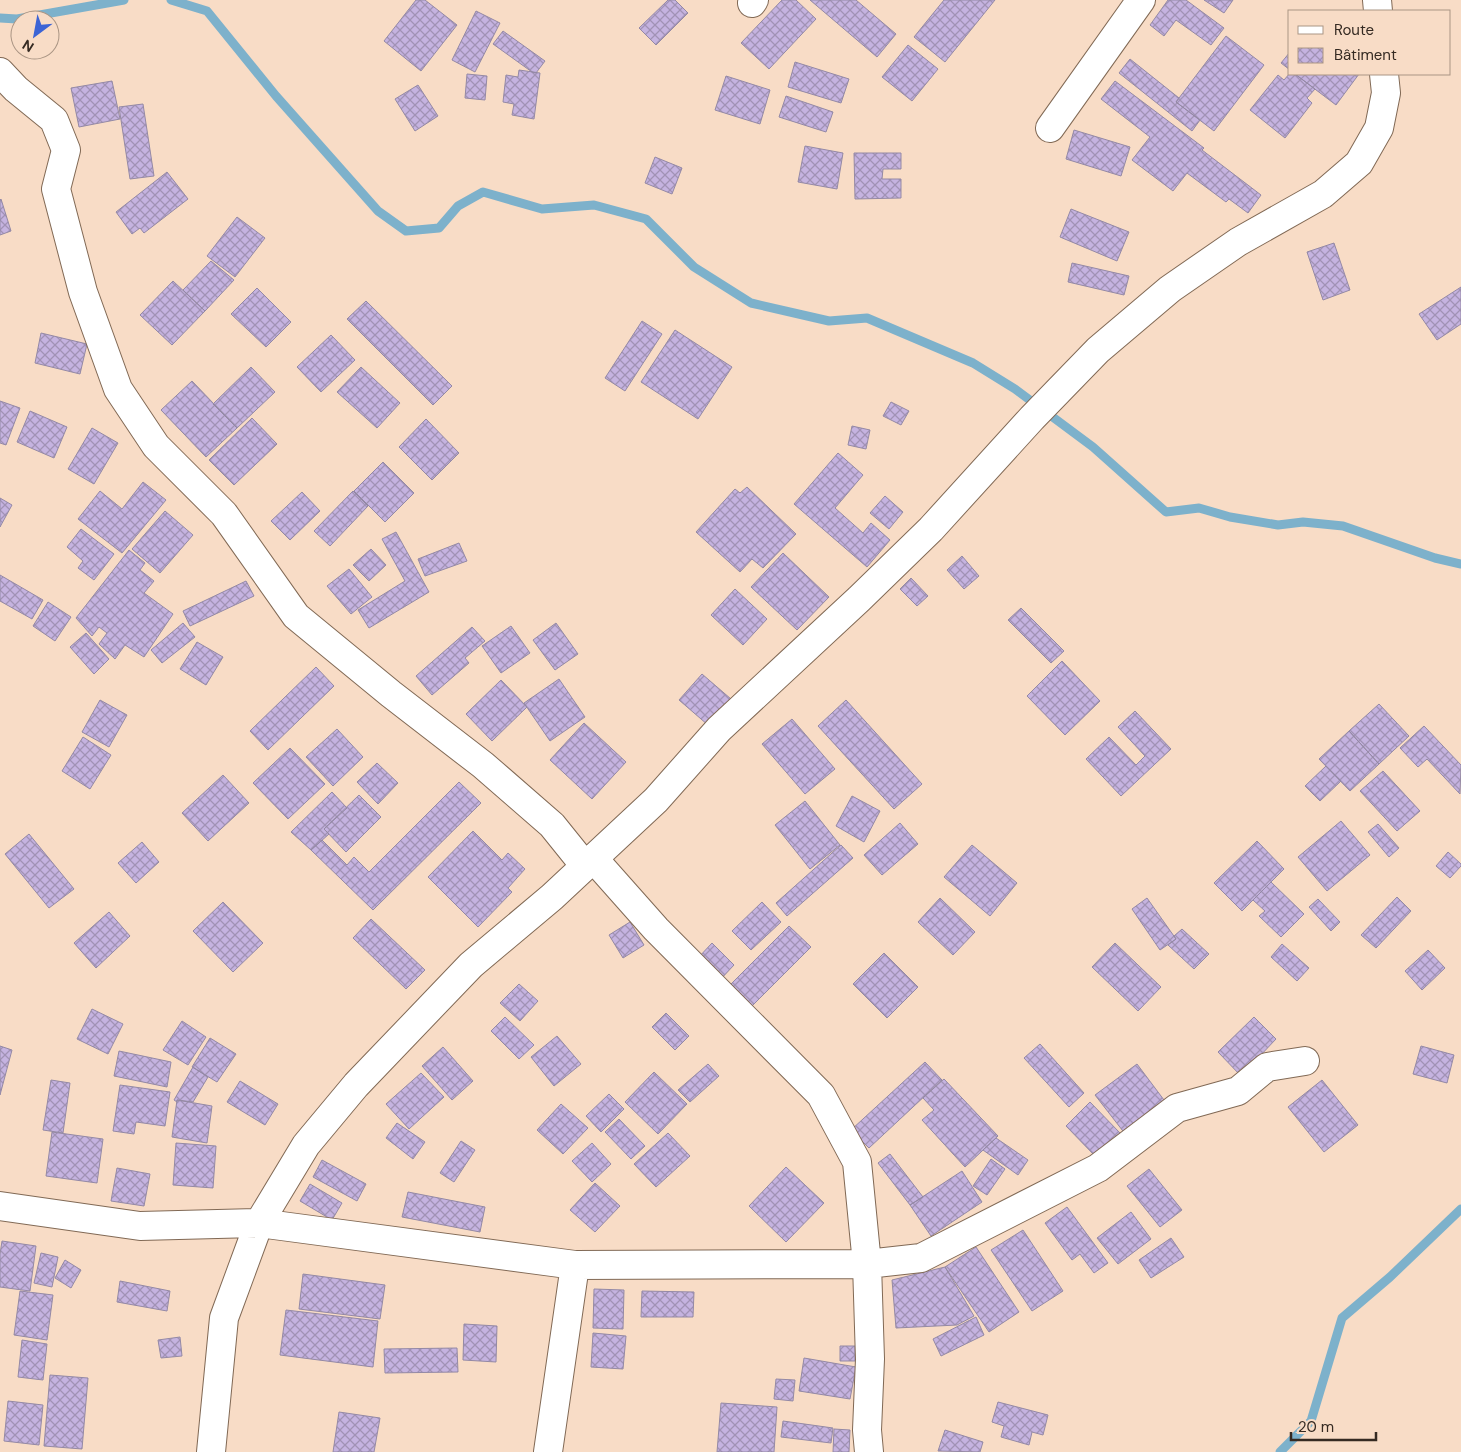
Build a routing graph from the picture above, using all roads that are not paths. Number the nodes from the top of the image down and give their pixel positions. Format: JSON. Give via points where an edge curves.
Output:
{"nodes":[{"id":1,"x":1141,"y":0,"type":"edge"},
{"id":2,"x":0,"y":72,"type":"edge"},
{"id":3,"x":1384,"y":75,"type":"edge"},
{"id":4,"x":1050,"y":128,"type":"dead end"},
{"id":5,"x":589,"y":862,"type":"junction"},
{"id":6,"x":1305,"y":1061,"type":"dead end"},
{"id":7,"x":0,"y":1206,"type":"edge"},
{"id":8,"x":260,"y":1223,"type":"junction"},
{"id":9,"x":867,"y":1264,"type":"junction"},
{"id":10,"x":575,"y":1265,"type":"junction"},
{"id":11,"x":211,"y":1452,"type":"edge"},
{"id":12,"x":548,"y":1452,"type":"edge"},
{"id":13,"x":869,"y":1452,"type":"edge"}],
"edges":[{"from":1,"to":4,"type":"street"},
{"from":2,"to":5,"type":"street","via":[[54,120],[66,150],[56,189],[83,292],[118,388],[156,446],[224,514],[296,616],[482,765],[552,825]]},
{"from":3,"to":5,"type":"street","via":[[1386,93],[1379,128],[1359,163],[1323,194],[1238,242],[1170,289],[1098,350],[931,529],[719,729],[656,800]]},
{"from":5,"to":8,"type":"street","via":[[471,965],[356,1085],[306,1145]]},
{"from":5,"to":9,"type":"street","via":[[821,1095],[857,1162]]},
{"from":6,"to":9,"type":"street","via":[[1267,1067],[1238,1091],[1177,1108],[1098,1168],[921,1258]]},
{"from":7,"to":8,"type":"street","via":[[140,1226]]},
{"from":8,"to":10,"type":"street"},
{"from":8,"to":11,"type":"street","via":[[224,1318]]},
{"from":9,"to":10,"type":"street"},
{"from":9,"to":13,"type":"street"},
{"from":10,"to":12,"type":"street"}]}
